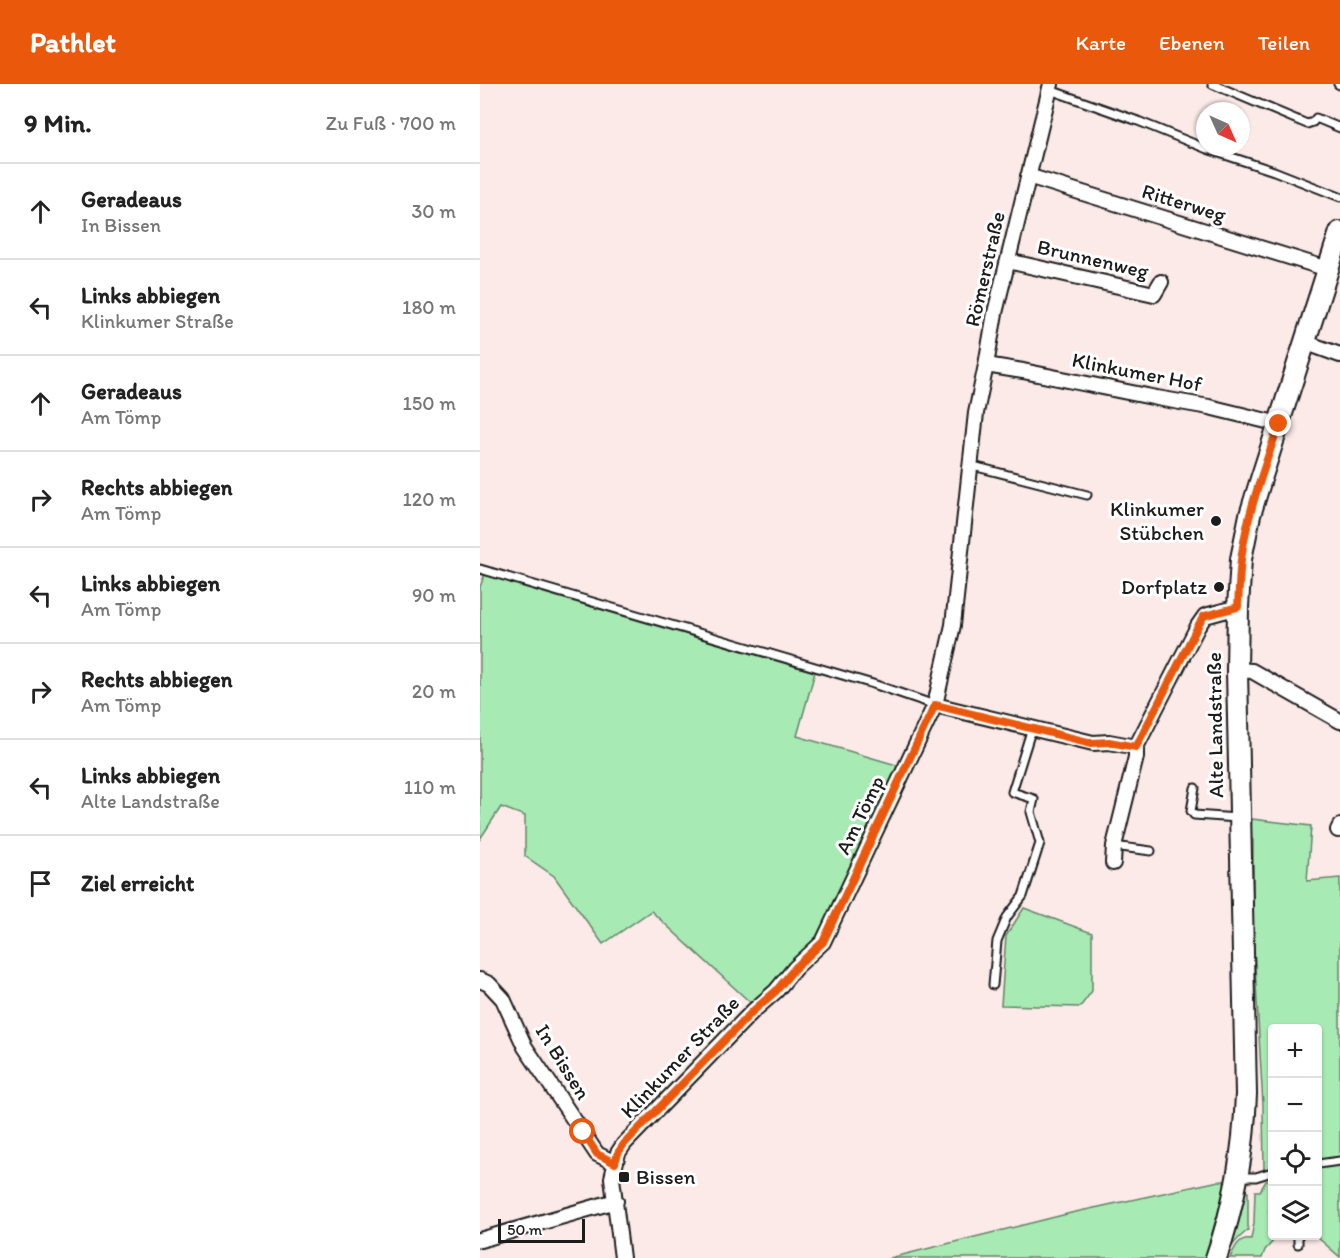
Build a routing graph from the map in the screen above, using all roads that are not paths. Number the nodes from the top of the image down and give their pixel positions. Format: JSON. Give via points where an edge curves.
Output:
{"nodes":[{"id":1,"x":1212,"y":84,"type":"edge"},
{"id":2,"x":1049,"y":86,"type":"edge"},
{"id":3,"x":1340,"y":128,"type":"edge"},
{"id":4,"x":1028,"y":176,"type":"junction"},
{"id":5,"x":1340,"y":197,"type":"edge"},
{"id":6,"x":1340,"y":232,"type":"edge"},
{"id":7,"x":1008,"y":261,"type":"junction"},
{"id":8,"x":1328,"y":269,"type":"junction"},
{"id":9,"x":1161,"y":282,"type":"dead end"},
{"id":10,"x":1304,"y":342,"type":"junction"},
{"id":11,"x":1340,"y":355,"type":"edge"},
{"id":12,"x":986,"y":365,"type":"junction"},
{"id":13,"x":1279,"y":424,"type":"junction"},
{"id":14,"x":969,"y":465,"type":"junction"},
{"id":15,"x":1087,"y":495,"type":"dead end"},
{"id":16,"x":480,"y":569,"type":"edge"},
{"id":17,"x":1238,"y":607,"type":"junction"},
{"id":18,"x":1237,"y":670,"type":"junction"},
{"id":19,"x":935,"y":705,"type":"junction"},
{"id":20,"x":1340,"y":722,"type":"edge"},
{"id":21,"x":1032,"y":728,"type":"junction"},
{"id":22,"x":1136,"y":747,"type":"junction"},
{"id":23,"x":1195,"y":788,"type":"dead end"},
{"id":24,"x":1241,"y":827,"type":"junction"},
{"id":25,"x":1114,"y":846,"type":"junction"},
{"id":26,"x":1151,"y":851,"type":"dead end"},
{"id":27,"x":1113,"y":863,"type":"dead end"},
{"id":28,"x":823,"y":942,"type":"joint"},
{"id":29,"x":480,"y":980,"type":"edge"},
{"id":30,"x":993,"y":986,"type":"dead end"},
{"id":31,"x":1340,"y":1161,"type":"edge"},
{"id":32,"x":615,"y":1163,"type":"junction"},
{"id":33,"x":1322,"y":1163,"type":"edge"},
{"id":34,"x":1268,"y":1173,"type":"edge"},
{"id":35,"x":1238,"y":1177,"type":"junction"},
{"id":36,"x":616,"y":1201,"type":"junction"},
{"id":37,"x":480,"y":1240,"type":"edge"},
{"id":38,"x":1298,"y":1240,"type":"edge"},
{"id":39,"x":1298,"y":1244,"type":"dead end"},
{"id":40,"x":622,"y":1258,"type":"edge"},
{"id":41,"x":1216,"y":1258,"type":"edge"}],
"edges":[{"from":1,"to":3,"type":"lane","via":[[1307,124],[1316,118]]},
{"from":2,"to":4,"type":"street","name":"Römerstraße"},
{"from":2,"to":5,"type":"lane","via":[[1207,150]]},
{"from":4,"to":7,"type":"street","name":"Römerstraße"},
{"from":4,"to":8,"type":"street","name":"Ritterweg"},
{"from":6,"to":8,"type":"main road","name":"Alte Landstraße"},
{"from":7,"to":9,"type":"street","name":"Brunnenweg","via":[[1154,294]]},
{"from":7,"to":12,"type":"street","name":"Römerstraße"},
{"from":8,"to":10,"type":"main road","name":"Alte Landstraße"},
{"from":10,"to":11,"type":"street"},
{"from":10,"to":13,"type":"main road","name":"Alte Landstraße"},
{"from":12,"to":13,"type":"street","name":"Klinkumer Hof"},
{"from":12,"to":14,"type":"street","name":"Römerstraße"},
{"from":13,"to":17,"type":"main road","name":"Alte Landstraße","via":[[1245,539]]},
{"from":14,"to":15,"type":"lane"},
{"from":14,"to":19,"type":"street","name":"Römerstraße","via":[[953,625]]},
{"from":16,"to":19,"type":"lane"},
{"from":17,"to":18,"type":"main road","name":"Alte Landstraße"},
{"from":17,"to":22,"type":"street","via":[[1204,616]]},
{"from":18,"to":20,"type":"street","via":[[1252,671]]},
{"from":18,"to":24,"type":"main road","name":"Alte Landstraße"},
{"from":19,"to":21,"type":"street"},
{"from":19,"to":28,"type":"street","name":"Am Tömp"},
{"from":21,"to":22,"type":"street","via":[[1092,743]]},
{"from":21,"to":30,"type":"lane","via":[[1012,792],[1034,799],[1031,812],[1040,843],[1023,896],[997,941]]},
{"from":22,"to":25,"type":"street"},
{"from":23,"to":24,"type":"lane","via":[[1191,811],[1194,815]]},
{"from":24,"to":35,"type":"main road","name":"Alte Landstraße","via":[[1246,1094]]},
{"from":25,"to":26,"type":"lane"},
{"from":25,"to":27,"type":"street"},
{"from":28,"to":32,"type":"street","name":"Klinkumer Straße","via":[[624,1144]]},
{"from":29,"to":32,"type":"street","name":"In Bissen","via":[[503,999],[525,1047],[597,1154]]},
{"from":31,"to":33,"type":"lane"},
{"from":32,"to":36,"type":"street","name":"Klinkumer Straße","via":[[612,1178]]},
{"from":34,"to":35,"type":"lane"},
{"from":35,"to":41,"type":"main road","name":"Alte Landstraße"},
{"from":36,"to":37,"type":"street"},
{"from":36,"to":40,"type":"street","name":"Klinkumer Straße"},
{"from":38,"to":39,"type":"lane"}]}
